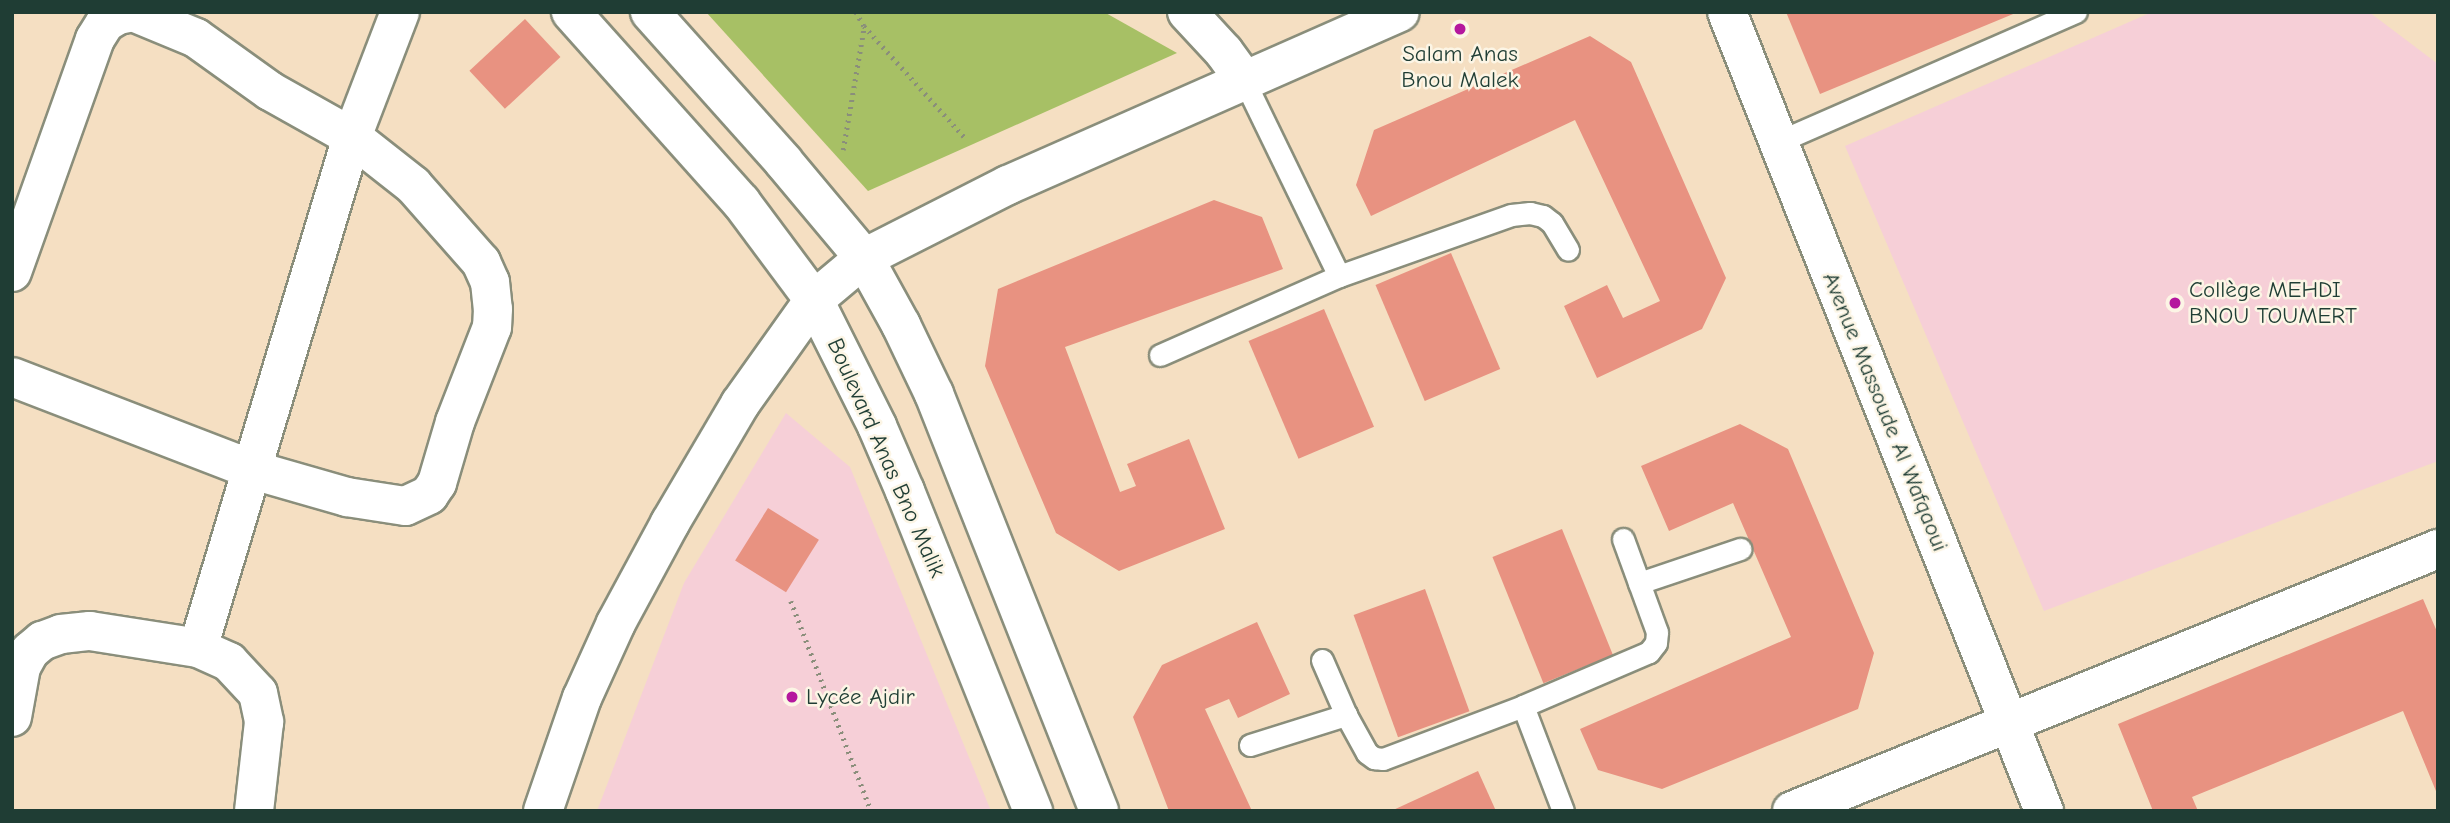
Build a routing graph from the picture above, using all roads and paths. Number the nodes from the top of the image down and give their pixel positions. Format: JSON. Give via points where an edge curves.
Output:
{"nodes":[{"id":1,"x":400,"y":12,"type":"edge"},
{"id":2,"x":571,"y":12,"type":"edge"},
{"id":3,"x":650,"y":12,"type":"edge"},
{"id":4,"x":856,"y":12,"type":"edge"},
{"id":5,"x":1187,"y":12,"type":"edge"},
{"id":6,"x":1400,"y":12,"type":"edge"},
{"id":7,"x":1727,"y":12,"type":"edge"},
{"id":8,"x":2076,"y":12,"type":"edge"},
{"id":9,"x":1355,"y":21,"type":"edge"},
{"id":10,"x":864,"y":26,"type":"junction"},
{"id":11,"x":1244,"y":80,"type":"junction"},
{"id":12,"x":352,"y":137,"type":"junction"},
{"id":13,"x":966,"y":139,"type":"dead end"},
{"id":14,"x":1778,"y":142,"type":"junction"},
{"id":15,"x":844,"y":150,"type":"dead end"},
{"id":16,"x":1569,"y":250,"type":"dead end"},
{"id":17,"x":864,"y":258,"type":"junction"},
{"id":18,"x":12,"y":272,"type":"edge"},
{"id":19,"x":1339,"y":276,"type":"junction"},
{"id":20,"x":814,"y":300,"type":"junction"},
{"id":21,"x":1160,"y":355,"type":"dead end"},
{"id":22,"x":12,"y":377,"type":"edge"},
{"id":23,"x":253,"y":470,"type":"junction"},
{"id":24,"x":1623,"y":539,"type":"dead end"},
{"id":25,"x":1740,"y":549,"type":"dead end"},
{"id":26,"x":2438,"y":549,"type":"edge"},
{"id":27,"x":1639,"y":583,"type":"junction"},
{"id":28,"x":791,"y":601,"type":"dead end"},
{"id":29,"x":198,"y":648,"type":"junction"},
{"id":30,"x":1322,"y":660,"type":"dead end"},
{"id":31,"x":1523,"y":706,"type":"junction"},
{"id":32,"x":1346,"y":715,"type":"junction"},
{"id":33,"x":12,"y":717,"type":"edge"},
{"id":34,"x":2010,"y":724,"type":"junction"},
{"id":35,"x":1250,"y":745,"type":"dead end"},
{"id":36,"x":254,"y":811,"type":"edge"},
{"id":37,"x":543,"y":811,"type":"edge"},
{"id":38,"x":871,"y":811,"type":"edge"},
{"id":39,"x":1033,"y":811,"type":"edge"},
{"id":40,"x":1099,"y":811,"type":"edge"},
{"id":41,"x":1563,"y":811,"type":"edge"},
{"id":42,"x":1792,"y":811,"type":"edge"},
{"id":43,"x":2044,"y":811,"type":"edge"}],
"edges":[{"from":1,"to":12,"type":"street"},
{"from":2,"to":20,"type":"street","name":"Boulevard Anas Bno Malik","via":[[741,202]]},
{"from":3,"to":17,"type":"street"},
{"from":4,"to":10,"type":"path"},
{"from":5,"to":11,"type":"street"},
{"from":6,"to":9,"type":"street"},
{"from":7,"to":14,"type":"street","name":"Avenue Massoude Al Wafqaoui"},
{"from":8,"to":14,"type":"lane"},
{"from":9,"to":11,"type":"street"},
{"from":10,"to":13,"type":"path"},
{"from":10,"to":15,"type":"path"},
{"from":11,"to":17,"type":"street","via":[[1052,164]]},
{"from":11,"to":19,"type":"lane"},
{"from":12,"to":18,"type":"street","via":[[270,91],[196,38],[133,12],[118,15],[105,23],[95,39]]},
{"from":12,"to":23,"type":"street"},
{"from":12,"to":23,"type":"street","via":[[413,185],[481,262],[490,282],[492,327],[437,483],[418,503],[389,505]]},
{"from":14,"to":34,"type":"street","name":"Avenue Massoude Al Wafqaoui"},
{"from":16,"to":19,"type":"lane","via":[[1543,216],[1520,214]]},
{"from":17,"to":20,"type":"street"},
{"from":17,"to":40,"type":"street","via":[[934,394]]},
{"from":19,"to":21,"type":"lane"},
{"from":20,"to":37,"type":"street","via":[[740,404],[658,545],[582,698]]},
{"from":20,"to":39,"type":"street","name":"Boulevard Anas Bno Malik","via":[[905,491]]},
{"from":22,"to":23,"type":"street"},
{"from":23,"to":29,"type":"street"},
{"from":24,"to":27,"type":"lane"},
{"from":25,"to":27,"type":"lane"},
{"from":26,"to":34,"type":"street"},
{"from":27,"to":31,"type":"lane","via":[[1657,632],[1649,652]]},
{"from":28,"to":38,"type":"path"},
{"from":29,"to":33,"type":"street","via":[[90,631],[61,634],[30,651],[21,667]]},
{"from":29,"to":36,"type":"street","via":[[229,662],[258,693],[264,722]]},
{"from":30,"to":32,"type":"lane"},
{"from":31,"to":32,"type":"lane","via":[[1383,759],[1367,753]]},
{"from":31,"to":41,"type":"lane"},
{"from":32,"to":35,"type":"lane"},
{"from":34,"to":42,"type":"street"},
{"from":34,"to":43,"type":"street","name":"Avenue Massoude Al Wafqaoui"}]}
